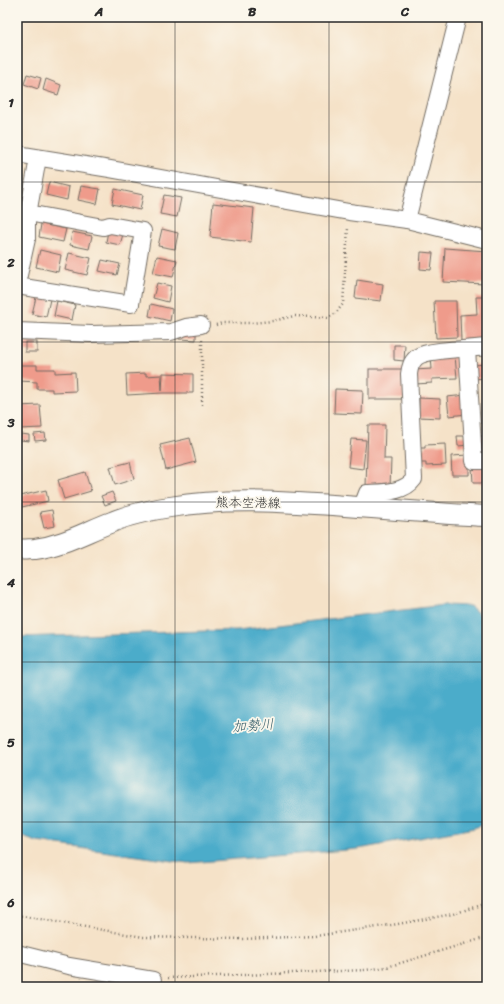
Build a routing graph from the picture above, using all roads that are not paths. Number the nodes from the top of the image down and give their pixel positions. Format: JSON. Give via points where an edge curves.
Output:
{"nodes":[{"id":1,"x":458,"y":17,"type":"edge"},
{"id":2,"x":17,"y":154,"type":"edge"},
{"id":3,"x":38,"y":158,"type":"junction"},
{"id":4,"x":28,"y":213,"type":"junction"},
{"id":5,"x":408,"y":220,"type":"junction"},
{"id":6,"x":487,"y":240,"type":"edge"},
{"id":7,"x":17,"y":285,"type":"edge"},
{"id":8,"x":201,"y":325,"type":"road end"},
{"id":9,"x":17,"y":331,"type":"edge"},
{"id":10,"x":487,"y":347,"type":"edge"},
{"id":11,"x":467,"y":349,"type":"junction"},
{"id":12,"x":487,"y":461,"type":"edge"},
{"id":13,"x":362,"y":506,"type":"junction"},
{"id":14,"x":487,"y":516,"type":"edge"},
{"id":15,"x":17,"y":549,"type":"edge"},
{"id":16,"x":17,"y":953,"type":"edge"},
{"id":17,"x":153,"y":983,"type":"edge"}],
"edges":[{"from":1,"to":5,"type":"street"},
{"from":2,"to":3,"type":"street"},
{"from":3,"to":4,"type":"street"},
{"from":3,"to":5,"type":"street"},
{"from":4,"to":7,"type":"street","via":[[27,239]]},
{"from":4,"to":7,"type":"street","via":[[103,227],[110,225],[143,231],[142,238],[131,304]]},
{"from":5,"to":6,"type":"street"},
{"from":8,"to":9,"type":"street","via":[[171,332],[91,334]]},
{"from":10,"to":11,"type":"street"},
{"from":11,"to":12,"type":"street","via":[[474,462]]},
{"from":11,"to":13,"type":"street","via":[[433,352],[417,357],[410,364],[414,479],[410,484],[396,490],[367,494]]},
{"from":13,"to":14,"type":"main road","name":"熊本空港線"},
{"from":13,"to":15,"type":"main road","name":"熊本空港線","via":[[209,501],[140,513],[47,547]]},
{"from":16,"to":17,"type":"street"}]}
